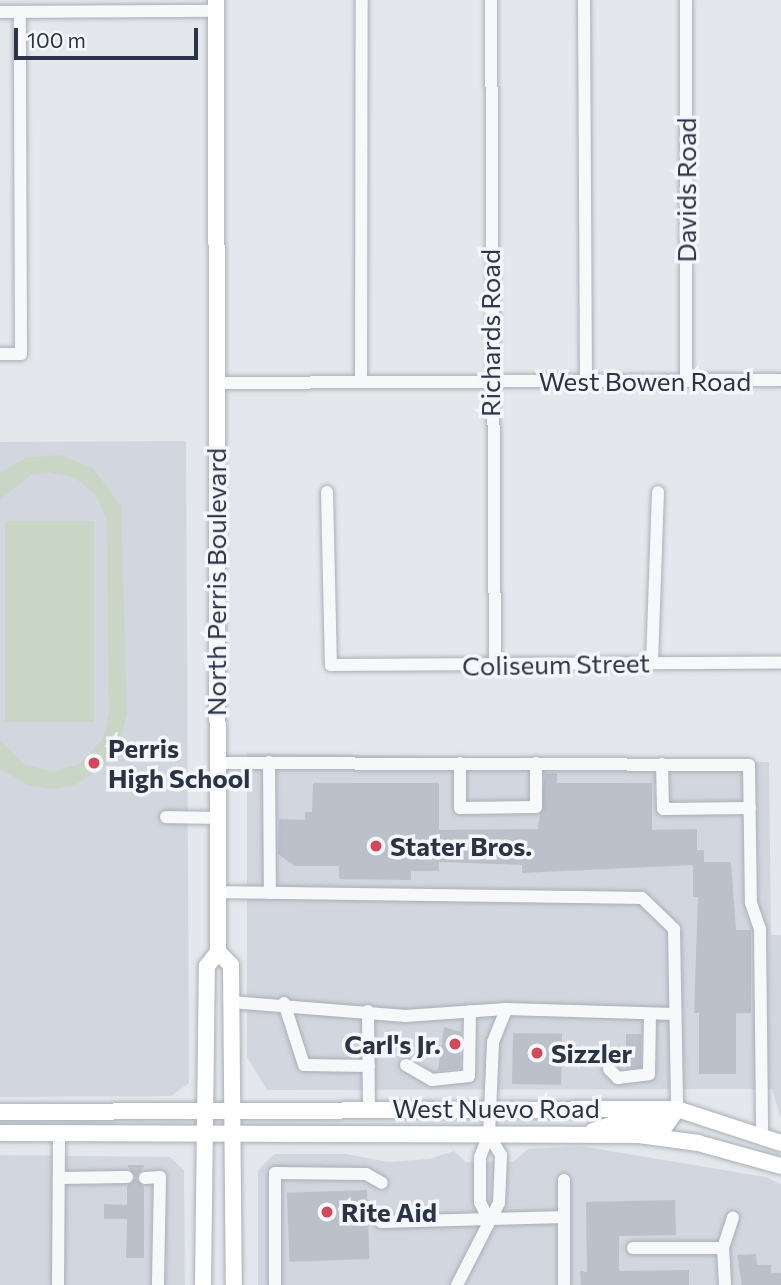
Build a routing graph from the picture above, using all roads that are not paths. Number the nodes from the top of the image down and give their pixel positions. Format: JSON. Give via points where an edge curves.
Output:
{"nodes":[{"id":1,"x":362,"y":0,"type":"edge"},
{"id":2,"x":491,"y":0,"type":"edge"},
{"id":3,"x":584,"y":0,"type":"edge"},
{"id":4,"x":686,"y":0,"type":"edge"},
{"id":5,"x":216,"y":5,"type":"edge"},
{"id":6,"x":0,"y":12,"type":"edge"},
{"id":7,"x":20,"y":12,"type":"junction"},
{"id":8,"x":0,"y":354,"type":"edge"},
{"id":9,"x":781,"y":380,"type":"edge"},
{"id":10,"x":490,"y":381,"type":"junction"},
{"id":11,"x":586,"y":381,"type":"junction"},
{"id":12,"x":686,"y":381,"type":"junction"},
{"id":13,"x":361,"y":382,"type":"junction"},
{"id":14,"x":215,"y":383,"type":"junction"},
{"id":15,"x":327,"y":492,"type":"dead end"},
{"id":16,"x":658,"y":492,"type":"dead end"},
{"id":17,"x":652,"y":663,"type":"junction"},
{"id":18,"x":781,"y":663,"type":"edge"},
{"id":19,"x":495,"y":665,"type":"junction"},
{"id":20,"x":269,"y":762,"type":"junction"},
{"id":21,"x":216,"y":763,"type":"junction"},
{"id":22,"x":460,"y":763,"type":"junction"},
{"id":23,"x":536,"y":763,"type":"junction"},
{"id":24,"x":662,"y":764,"type":"junction"},
{"id":25,"x":750,"y":808,"type":"junction"},
{"id":26,"x":166,"y":817,"type":"dead end"},
{"id":27,"x":217,"y":818,"type":"junction"},
{"id":28,"x":218,"y":892,"type":"junction"},
{"id":29,"x":270,"y":893,"type":"junction"},
{"id":30,"x":218,"y":952,"type":"junction"},
{"id":31,"x":231,"y":1002,"type":"junction"},
{"id":32,"x":284,"y":1003,"type":"junction"},
{"id":33,"x":506,"y":1009,"type":"junction"},
{"id":34,"x":368,"y":1011,"type":"junction"},
{"id":35,"x":470,"y":1011,"type":"junction"},
{"id":36,"x":650,"y":1014,"type":"junction"},
{"id":37,"x":674,"y":1014,"type":"junction"},
{"id":38,"x":406,"y":1065,"type":"dead end"},
{"id":39,"x":369,"y":1066,"type":"junction"},
{"id":40,"x":608,"y":1069,"type":"dead end"},
{"id":41,"x":490,"y":1107,"type":"junction"},
{"id":42,"x":369,"y":1109,"type":"junction"},
{"id":43,"x":677,"y":1109,"type":"junction"},
{"id":44,"x":205,"y":1111,"type":"junction"},
{"id":45,"x":234,"y":1111,"type":"junction"},
{"id":46,"x":0,"y":1112,"type":"edge"},
{"id":47,"x":0,"y":1133,"type":"edge"},
{"id":48,"x":59,"y":1133,"type":"junction"},
{"id":49,"x":591,"y":1133,"type":"junction"},
{"id":50,"x":762,"y":1134,"type":"junction"},
{"id":51,"x":489,"y":1135,"type":"junction"},
{"id":52,"x":234,"y":1137,"type":"junction"},
{"id":53,"x":204,"y":1138,"type":"junction"},
{"id":54,"x":781,"y":1143,"type":"edge"},
{"id":55,"x":781,"y":1166,"type":"edge"},
{"id":56,"x":127,"y":1177,"type":"dead end"},
{"id":57,"x":59,"y":1178,"type":"junction"},
{"id":58,"x":145,"y":1178,"type":"dead end"},
{"id":59,"x":564,"y":1180,"type":"dead end"},
{"id":60,"x":382,"y":1183,"type":"dead end"},
{"id":61,"x":564,"y":1217,"type":"junction"},
{"id":62,"x":733,"y":1217,"type":"dead end"},
{"id":63,"x":488,"y":1218,"type":"junction"},
{"id":64,"x":381,"y":1222,"type":"dead end"},
{"id":65,"x":633,"y":1248,"type":"dead end"},
{"id":66,"x":723,"y":1248,"type":"junction"},
{"id":67,"x":58,"y":1285,"type":"edge"},
{"id":68,"x":158,"y":1285,"type":"edge"},
{"id":69,"x":203,"y":1285,"type":"edge"},
{"id":70,"x":234,"y":1285,"type":"edge"},
{"id":71,"x":275,"y":1285,"type":"edge"},
{"id":72,"x":457,"y":1285,"type":"edge"},
{"id":73,"x":564,"y":1285,"type":"edge"},
{"id":74,"x":725,"y":1285,"type":"edge"}],
"edges":[{"from":1,"to":13,"type":"street"},
{"from":2,"to":10,"type":"street","name":"Richards Road"},
{"from":3,"to":11,"type":"street"},
{"from":4,"to":12,"type":"street","name":"Davids Road"},
{"from":5,"to":7,"type":"street"},
{"from":5,"to":14,"type":"main road","name":"North Perris Boulevard"},
{"from":6,"to":7,"type":"street"},
{"from":7,"to":8,"type":"street","via":[[21,354]]},
{"from":9,"to":12,"type":"street","name":"West Bowen Road"},
{"from":10,"to":11,"type":"street","name":"West Bowen Road"},
{"from":10,"to":13,"type":"street","name":"West Bowen Road"},
{"from":10,"to":19,"type":"street","name":"Richards Road"},
{"from":11,"to":12,"type":"street","name":"West Bowen Road"},
{"from":13,"to":14,"type":"street","name":"West Bowen Road"},
{"from":14,"to":21,"type":"main road","name":"North Perris Boulevard"},
{"from":15,"to":19,"type":"street","name":"Coliseum Street","via":[[331,665]]},
{"from":16,"to":17,"type":"street"},
{"from":17,"to":18,"type":"street","name":"Coliseum Street"},
{"from":17,"to":19,"type":"street","name":"Coliseum Street"},
{"from":20,"to":21,"type":"street"},
{"from":20,"to":22,"type":"street"},
{"from":20,"to":29,"type":"street"},
{"from":21,"to":27,"type":"main road","name":"North Perris Boulevard"},
{"from":22,"to":23,"type":"street"},
{"from":22,"to":23,"type":"street","via":[[460,808],[536,807]]},
{"from":23,"to":24,"type":"street"},
{"from":24,"to":25,"type":"street","via":[[749,765]]},
{"from":24,"to":25,"type":"street","via":[[663,809]]},
{"from":25,"to":50,"type":"street","via":[[751,903],[760,929]]},
{"from":26,"to":27,"type":"street"},
{"from":27,"to":28,"type":"main road","name":"North Perris Boulevard"},
{"from":28,"to":29,"type":"street"},
{"from":28,"to":30,"type":"main road","name":"North Perris Boulevard"},
{"from":29,"to":37,"type":"street","via":[[642,898],[674,929]]},
{"from":30,"to":31,"type":"main road","name":"North Perris Boulevard","via":[[231,965]]},
{"from":30,"to":44,"type":"main road","via":[[207,966]]},
{"from":31,"to":32,"type":"street"},
{"from":31,"to":45,"type":"main road","name":"North Perris Boulevard"},
{"from":32,"to":34,"type":"street"},
{"from":32,"to":39,"type":"street","via":[[304,1066]]},
{"from":33,"to":35,"type":"street"},
{"from":33,"to":36,"type":"street"},
{"from":33,"to":41,"type":"street","via":[[493,1042]]},
{"from":34,"to":35,"type":"street","via":[[405,1016]]},
{"from":34,"to":39,"type":"street"},
{"from":35,"to":38,"type":"street","via":[[469,1076],[432,1080]]},
{"from":36,"to":37,"type":"street"},
{"from":36,"to":40,"type":"street","via":[[649,1074],[618,1078]]},
{"from":37,"to":43,"type":"street"},
{"from":39,"to":42,"type":"street"},
{"from":41,"to":42,"type":"main road","name":"West Nuevo Road"},
{"from":41,"to":43,"type":"main road","name":"West Nuevo Road"},
{"from":41,"to":51,"type":"street"},
{"from":42,"to":45,"type":"main road","name":"West Nuevo Road"},
{"from":43,"to":49,"type":"main road","via":[[666,1125],[622,1121],[602,1124]]},
{"from":43,"to":50,"type":"main road","name":"West Nuevo Road"},
{"from":44,"to":45,"type":"main road","name":"West Nuevo Road"},
{"from":44,"to":46,"type":"main road","name":"West Nuevo Road"},
{"from":44,"to":53,"type":"main road"},
{"from":45,"to":52,"type":"main road","name":"North Perris Boulevard"},
{"from":47,"to":48,"type":"main road","name":"West Nuevo Road"},
{"from":48,"to":53,"type":"main road","name":"West Nuevo Road"},
{"from":48,"to":57,"type":"street"},
{"from":49,"to":51,"type":"main road","name":"West Nuevo Road"},
{"from":49,"to":55,"type":"main road","name":"West Nuevo Road","via":[[698,1143]]},
{"from":50,"to":54,"type":"main road","name":"West Nuevo Road"},
{"from":51,"to":52,"type":"main road","name":"West Nuevo Road"},
{"from":51,"to":63,"type":"street","via":[[480,1157],[480,1202]]},
{"from":51,"to":63,"type":"street","via":[[501,1155],[499,1203]]},
{"from":52,"to":53,"type":"main road","name":"West Nuevo Road"},
{"from":52,"to":70,"type":"main road","name":"North Perris Boulevard"},
{"from":53,"to":69,"type":"main road"},
{"from":56,"to":57,"type":"street"},
{"from":57,"to":67,"type":"street"},
{"from":58,"to":68,"type":"street","via":[[160,1177]]},
{"from":59,"to":61,"type":"street"},
{"from":60,"to":71,"type":"street","via":[[366,1174],[275,1173]]},
{"from":61,"to":63,"type":"street"},
{"from":61,"to":73,"type":"street"},
{"from":62,"to":66,"type":"street"},
{"from":63,"to":64,"type":"street"},
{"from":63,"to":72,"type":"street","via":[[474,1257]]},
{"from":65,"to":66,"type":"street"},
{"from":66,"to":74,"type":"street"}]}
